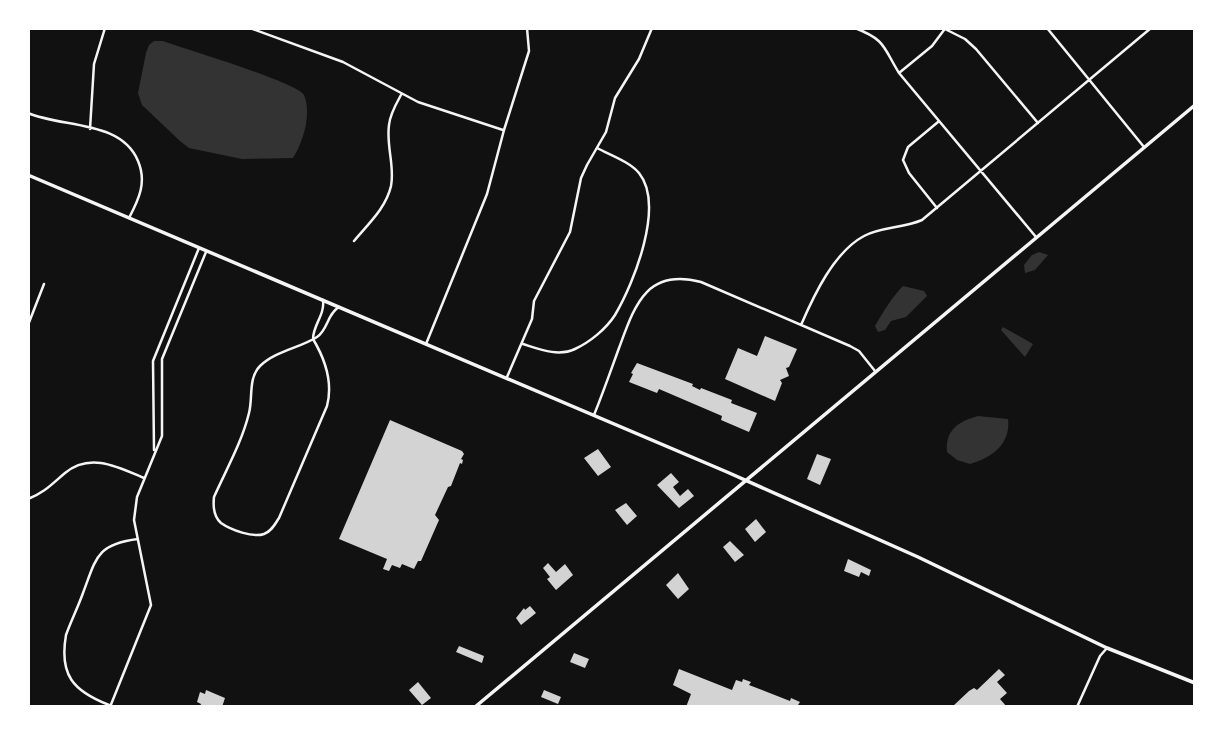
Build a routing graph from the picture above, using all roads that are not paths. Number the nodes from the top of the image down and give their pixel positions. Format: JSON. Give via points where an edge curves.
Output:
{"nodes":[{"id":1,"x":105,"y":28,"type":"edge"},
{"id":2,"x":250,"y":28,"type":"edge"},
{"id":3,"x":527,"y":28,"type":"edge"},
{"id":4,"x":652,"y":28,"type":"edge"},
{"id":5,"x":855,"y":28,"type":"edge"},
{"id":6,"x":945,"y":28,"type":"edge"},
{"id":7,"x":1047,"y":28,"type":"edge"},
{"id":8,"x":1151,"y":28,"type":"edge"},
{"id":9,"x":899,"y":73,"type":"junction"},
{"id":10,"x":1089,"y":80,"type":"junction"},
{"id":11,"x":402,"y":94,"type":"junction"},
{"id":12,"x":1194,"y":108,"type":"edge"},
{"id":13,"x":28,"y":113,"type":"edge"},
{"id":14,"x":939,"y":121,"type":"junction"},
{"id":15,"x":1038,"y":123,"type":"junction"},
{"id":16,"x":90,"y":129,"type":"junction"},
{"id":17,"x":504,"y":130,"type":"junction"},
{"id":18,"x":1144,"y":147,"type":"junction"},
{"id":19,"x":597,"y":148,"type":"junction"},
{"id":20,"x":980,"y":171,"type":"junction"},
{"id":21,"x":28,"y":175,"type":"edge"},
{"id":22,"x":937,"y":208,"type":"junction"},
{"id":23,"x":129,"y":218,"type":"junction"},
{"id":24,"x":1036,"y":237,"type":"junction"},
{"id":25,"x":354,"y":241,"type":"dead end"},
{"id":26,"x":199,"y":248,"type":"junction"},
{"id":27,"x":206,"y":251,"type":"junction"},
{"id":28,"x":44,"y":284,"type":"dead end"},
{"id":29,"x":183,"y":285,"type":"junction"},
{"id":30,"x":190,"y":288,"type":"junction"},
{"id":31,"x":323,"y":300,"type":"junction"},
{"id":32,"x":339,"y":307,"type":"junction"},
{"id":33,"x":28,"y":325,"type":"edge"},
{"id":34,"x":801,"y":325,"type":"junction"},
{"id":35,"x":166,"y":326,"type":"junction"},
{"id":36,"x":173,"y":329,"type":"junction"},
{"id":37,"x":313,"y":339,"type":"junction"},
{"id":38,"x":426,"y":344,"type":"junction"},
{"id":39,"x":523,"y":344,"type":"junction"},
{"id":40,"x":875,"y":371,"type":"junction"},
{"id":41,"x":506,"y":377,"type":"junction"},
{"id":42,"x":153,"y":396,"type":"junction"},
{"id":43,"x":162,"y":396,"type":"junction"},
{"id":44,"x":594,"y":415,"type":"junction"},
{"id":45,"x":154,"y":450,"type":"junction"},
{"id":46,"x":144,"y":478,"type":"junction"},
{"id":47,"x":745,"y":480,"type":"junction"},
{"id":48,"x":28,"y":499,"type":"edge"},
{"id":49,"x":138,"y":539,"type":"junction"},
{"id":50,"x":1107,"y":648,"type":"junction"},
{"id":51,"x":1195,"y":683,"type":"edge"},
{"id":52,"x":110,"y":706,"type":"edge"},
{"id":53,"x":477,"y":706,"type":"edge"},
{"id":54,"x":1077,"y":707,"type":"edge"}],
"edges":[{"from":1,"to":16,"type":"street","via":[[94,64]]},
{"from":2,"to":11,"type":"street","via":[[343,62]]},
{"from":3,"to":17,"type":"street","via":[[529,51]]},
{"from":4,"to":19,"type":"street","via":[[615,99]]},
{"from":5,"to":9,"type":"street","via":[[884,44]]},
{"from":6,"to":9,"type":"street","via":[[932,46]]},
{"from":6,"to":15,"type":"street","via":[[976,49]]},
{"from":7,"to":10,"type":"street"},
{"from":8,"to":10,"type":"street"},
{"from":9,"to":14,"type":"street"},
{"from":10,"to":15,"type":"street"},
{"from":10,"to":18,"type":"street"},
{"from":11,"to":17,"type":"street"},
{"from":11,"to":25,"type":"street","via":[[388,127],[390,190]]},
{"from":12,"to":18,"type":"main road"},
{"from":13,"to":16,"type":"street"},
{"from":14,"to":20,"type":"street"},
{"from":14,"to":22,"type":"street","via":[[908,147],[903,160]]},
{"from":15,"to":20,"type":"street"},
{"from":16,"to":23,"type":"street","via":[[114,136],[131,149],[141,167],[142,190]]},
{"from":17,"to":38,"type":"street","via":[[487,194]]},
{"from":18,"to":24,"type":"main road"},
{"from":19,"to":39,"type":"street","via":[[581,178],[570,232],[534,301]]},
{"from":19,"to":39,"type":"street","via":[[638,171],[645,184],[649,201],[646,230],[634,273],[603,331],[575,349],[562,353]]},
{"from":20,"to":22,"type":"street"},
{"from":20,"to":24,"type":"street"},
{"from":21,"to":23,"type":"main road"},
{"from":22,"to":34,"type":"street","via":[[912,225],[876,232],[854,243],[817,287]]},
{"from":23,"to":26,"type":"main road"},
{"from":24,"to":40,"type":"main road"},
{"from":26,"to":27,"type":"main road"},
{"from":26,"to":29,"type":"street"},
{"from":27,"to":30,"type":"street"},
{"from":27,"to":31,"type":"main road"},
{"from":28,"to":33,"type":"street"},
{"from":29,"to":30,"type":"street"},
{"from":29,"to":35,"type":"street"},
{"from":30,"to":36,"type":"street"},
{"from":31,"to":32,"type":"main road"},
{"from":31,"to":37,"type":"street"},
{"from":32,"to":37,"type":"street"},
{"from":32,"to":38,"type":"main road"},
{"from":34,"to":40,"type":"street","via":[[859,351]]},
{"from":34,"to":44,"type":"street","via":[[701,282],[673,279],[659,283],[634,309]]},
{"from":35,"to":36,"type":"street"},
{"from":35,"to":42,"type":"street","via":[[153,361]]},
{"from":36,"to":43,"type":"street","via":[[162,359]]},
{"from":37,"to":37,"type":"street","via":[[272,357],[255,373],[246,422],[213,505],[221,523],[247,534],[264,534],[273,528],[327,406],[330,381]]},
{"from":38,"to":41,"type":"main road"},
{"from":39,"to":41,"type":"street"},
{"from":40,"to":47,"type":"main road"},
{"from":41,"to":44,"type":"main road"},
{"from":42,"to":43,"type":"street"},
{"from":42,"to":45,"type":"street"},
{"from":43,"to":45,"type":"street","via":[[162,436]]},
{"from":44,"to":47,"type":"main road"},
{"from":45,"to":46,"type":"street"},
{"from":46,"to":48,"type":"street","via":[[103,462],[81,464]]},
{"from":46,"to":49,"type":"street","via":[[134,509]]},
{"from":47,"to":50,"type":"main road"},
{"from":47,"to":53,"type":"main road"},
{"from":49,"to":52,"type":"street","via":[[151,605]]},
{"from":49,"to":52,"type":"street","via":[[108,547],[95,559],[64,646],[65,670],[71,680],[91,698]]},
{"from":50,"to":51,"type":"main road"},
{"from":50,"to":54,"type":"street"}]}
